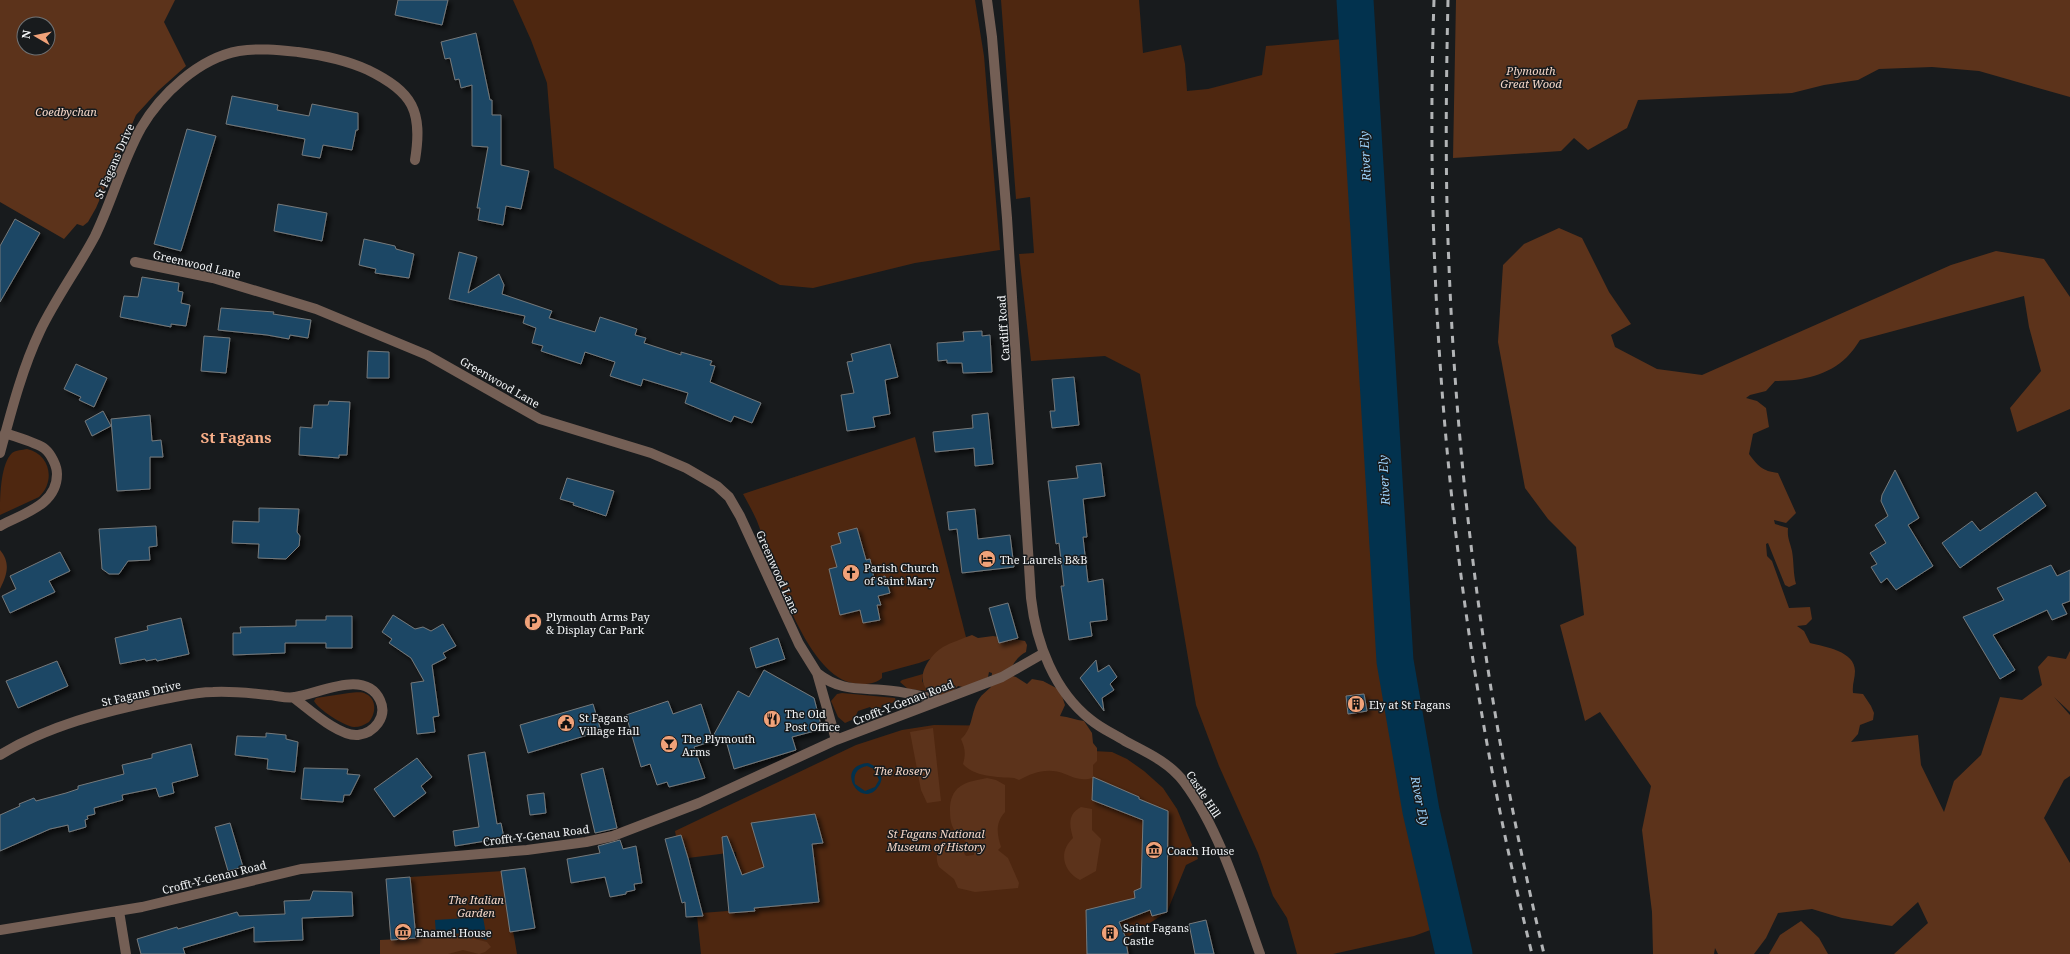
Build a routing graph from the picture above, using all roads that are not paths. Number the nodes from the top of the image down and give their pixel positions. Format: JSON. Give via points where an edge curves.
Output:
{"nodes":[{"id":1,"x":987,"y":0,"type":"edge"},
{"id":2,"x":415,"y":160,"type":"dead end"},
{"id":3,"x":135,"y":262,"type":"dead end"},
{"id":4,"x":6,"y":433,"type":"junction"},
{"id":5,"x":0,"y":453,"type":"edge"},
{"id":6,"x":0,"y":526,"type":"edge"},
{"id":7,"x":1044,"y":653,"type":"junction"},
{"id":8,"x":817,"y":673,"type":"junction"},
{"id":9,"x":294,"y":698,"type":"junction"},
{"id":10,"x":942,"y":700,"type":"junction"},
{"id":11,"x":836,"y":740,"type":"junction"},
{"id":12,"x":0,"y":755,"type":"edge"},
{"id":13,"x":119,"y":911,"type":"junction"},
{"id":14,"x":0,"y":930,"type":"edge"},
{"id":15,"x":126,"y":954,"type":"edge"},
{"id":16,"x":1260,"y":954,"type":"edge"}],
"edges":[{"from":1,"to":7,"type":"street","name":"Cardiff Road","via":[[1007,218],[1032,598],[1036,631]]},
{"from":2,"to":4,"type":"street","name":"St Fagans Drive","via":[[419,136],[414,109],[394,85],[360,67],[319,55],[270,49],[223,55],[191,73],[163,99],[141,129],[92,242],[40,332],[24,372]]},
{"from":3,"to":8,"type":"street","name":"Greenwood Lane","via":[[213,278],[316,309],[433,357],[540,419],[652,453],[702,476],[717,486],[732,503],[798,644]]},
{"from":4,"to":5,"type":"street","name":"St Fagans Drive"},
{"from":4,"to":6,"type":"street","via":[[45,448],[57,469],[57,482],[52,494],[43,504]]},
{"from":7,"to":10,"type":"street","name":"Crofft-Y-Genau Road","via":[[1002,676]]},
{"from":7,"to":16,"type":"street","name":"Castle Hill","via":[[1060,684],[1084,714],[1170,767],[1184,782],[1215,835]]},
{"from":8,"to":10,"type":"street","name":"Greenwood Lane","via":[[826,681],[853,690],[894,691]]},
{"from":8,"to":11,"type":"street","name":"Greenwood Lane"},
{"from":9,"to":9,"type":"street","name":"St Fagans Drive","via":[[343,733],[357,735],[369,732],[378,725],[382,713],[381,702],[375,691],[352,684],[322,689]]},
{"from":9,"to":12,"type":"street","name":"St Fagans Drive","via":[[229,692],[190,694],[88,718],[36,737]]},
{"from":10,"to":11,"type":"street","name":"Crofft-Y-Genau Road"},
{"from":11,"to":13,"type":"street","name":"Crofft-Y-Genau Road","via":[[692,806],[600,839],[527,850],[301,869]]},
{"from":13,"to":14,"type":"street","name":"Crofft-Y-Genau Road"},
{"from":13,"to":15,"type":"street"}]}
